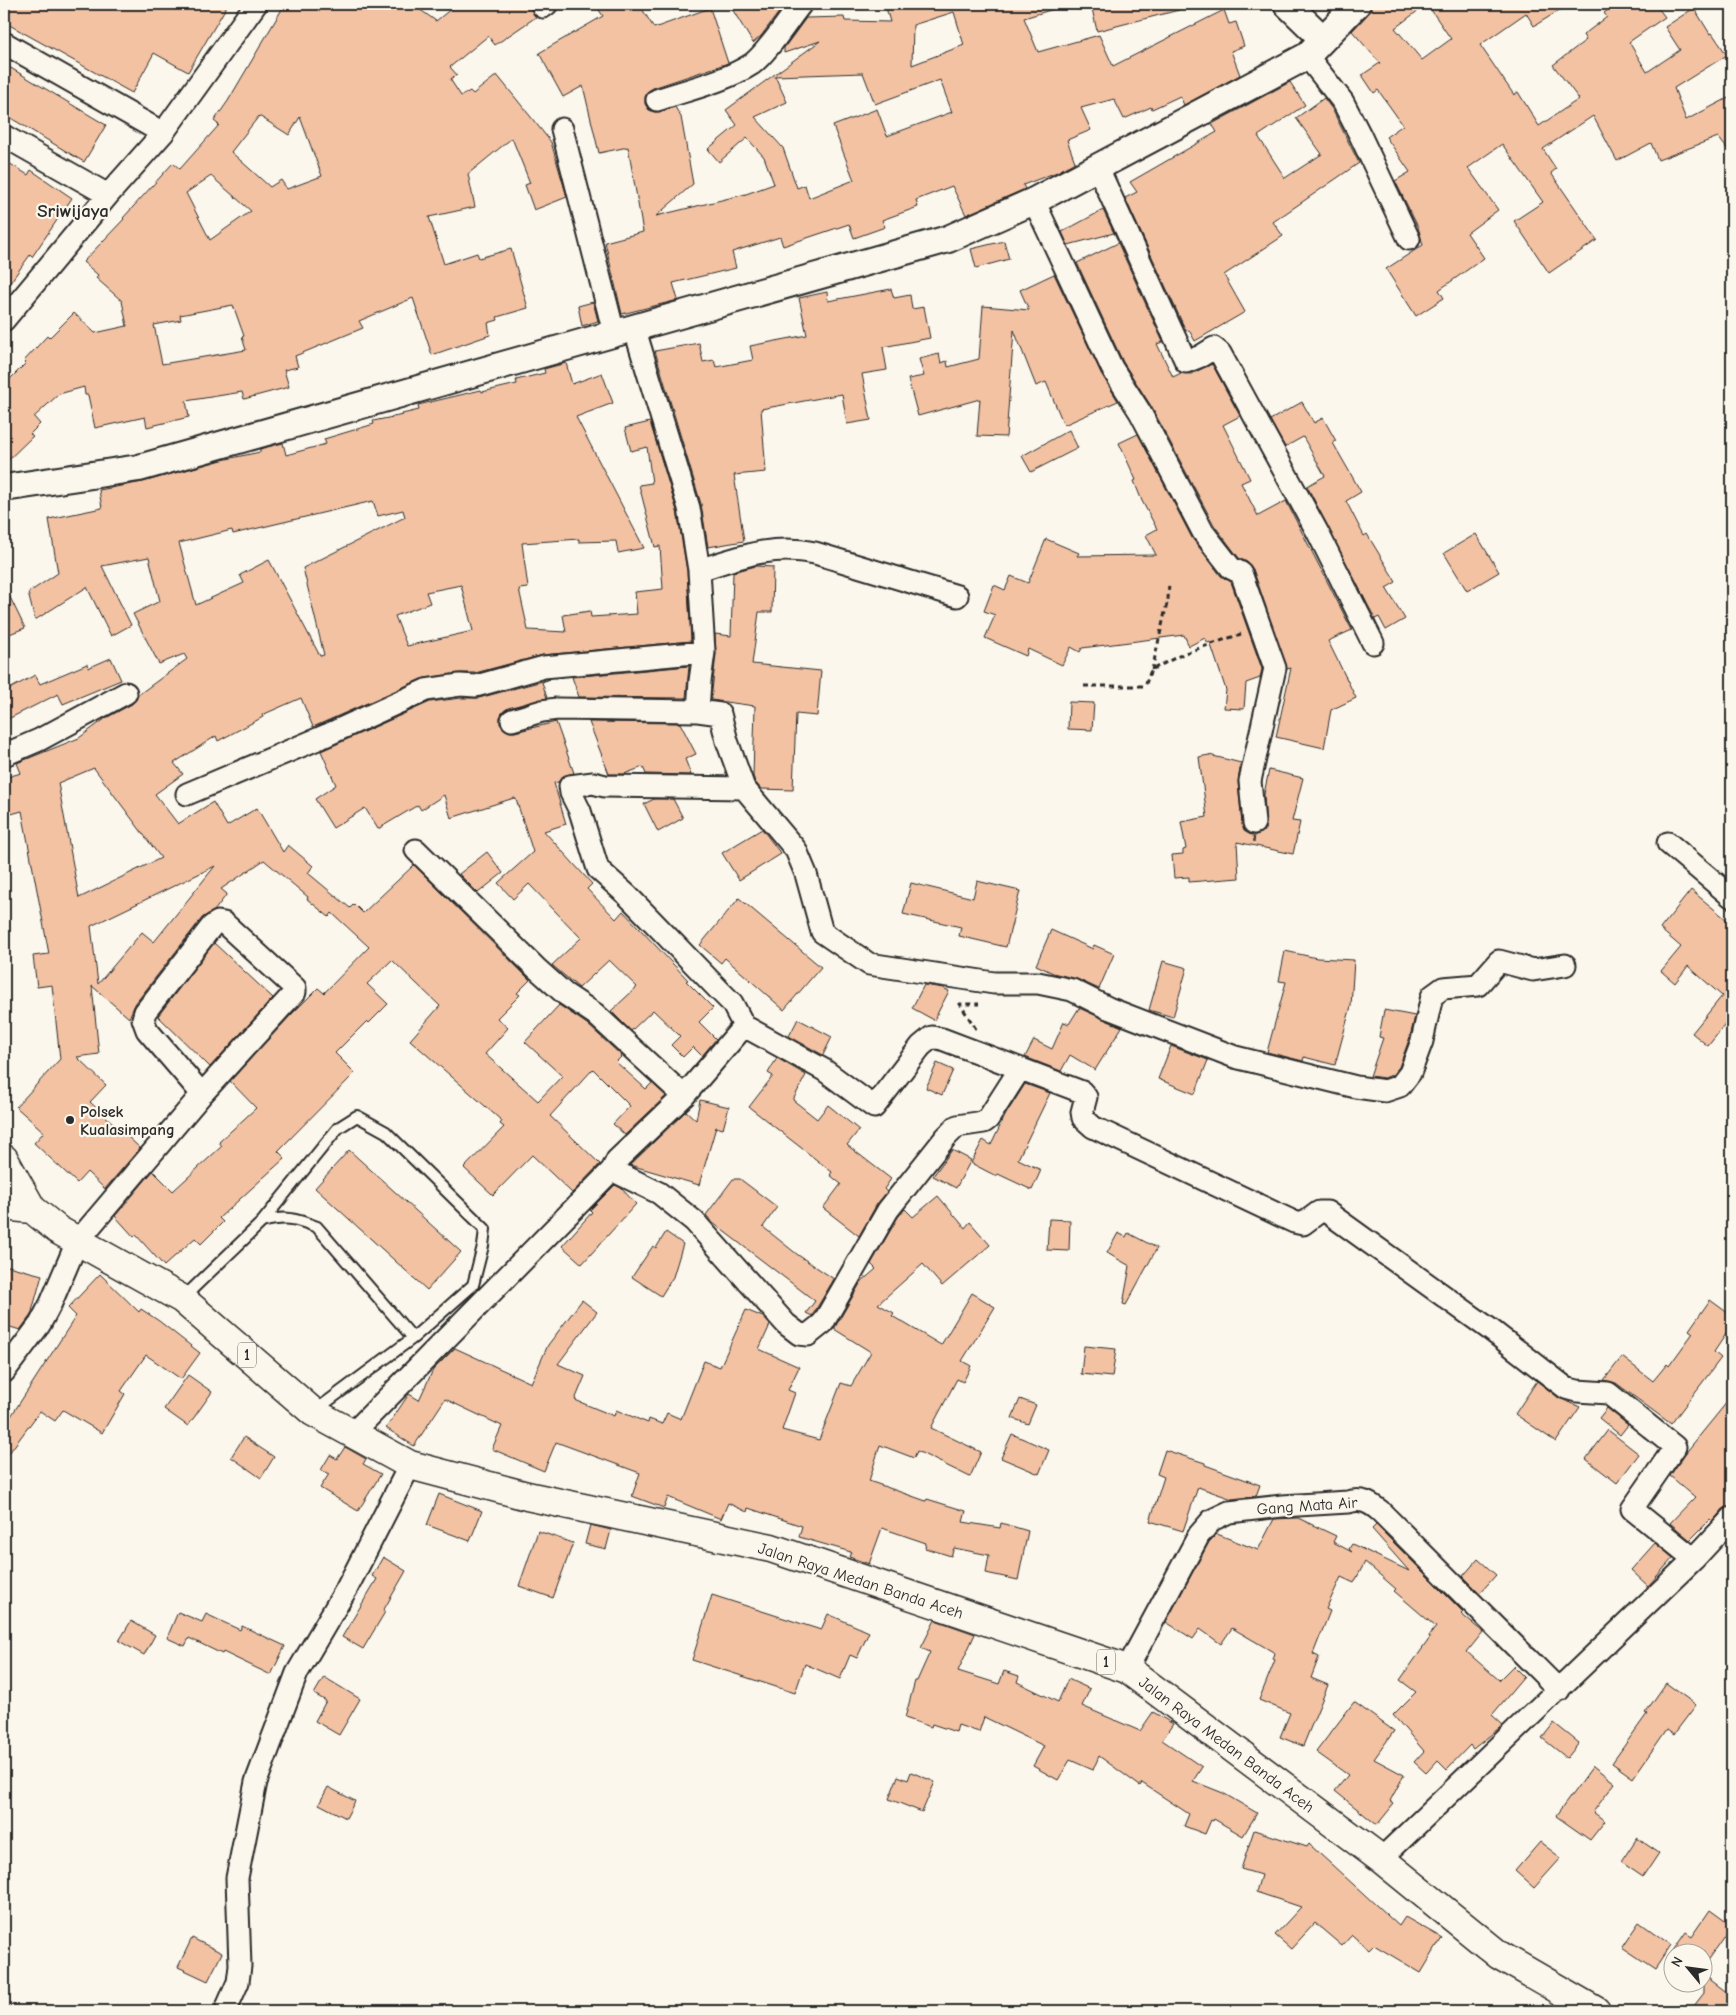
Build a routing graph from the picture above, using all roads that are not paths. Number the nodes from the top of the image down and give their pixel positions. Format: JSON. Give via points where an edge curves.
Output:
{"nodes":[{"id":1,"x":256,"y":4,"type":"edge"},
{"id":2,"x":801,"y":4,"type":"edge"},
{"id":3,"x":1287,"y":4,"type":"edge"},
{"id":4,"x":1357,"y":4,"type":"edge"},
{"id":5,"x":4,"y":43,"type":"edge"},
{"id":6,"x":1315,"y":47,"type":"junction"},
{"id":7,"x":657,"y":100,"type":"dead end"},
{"id":8,"x":562,"y":129,"type":"dead end"},
{"id":9,"x":163,"y":133,"type":"junction"},
{"id":10,"x":4,"y":136,"type":"edge"},
{"id":11,"x":1098,"y":168,"type":"junction"},
{"id":12,"x":108,"y":195,"type":"junction"},
{"id":13,"x":1034,"y":201,"type":"junction"},
{"id":14,"x":1409,"y":239,"type":"dead end"},
{"id":15,"x":4,"y":320,"type":"edge"},
{"id":16,"x":624,"y":330,"type":"junction"},
{"id":17,"x":4,"y":488,"type":"edge"},
{"id":18,"x":699,"y":570,"type":"junction"},
{"id":19,"x":957,"y":596,"type":"dead end"},
{"id":20,"x":1373,"y":643,"type":"dead end"},
{"id":21,"x":704,"y":652,"type":"junction"},
{"id":22,"x":126,"y":693,"type":"dead end"},
{"id":23,"x":698,"y":711,"type":"junction"},
{"id":24,"x":512,"y":720,"type":"dead end"},
{"id":25,"x":4,"y":755,"type":"edge"},
{"id":26,"x":744,"y":788,"type":"junction"},
{"id":27,"x":187,"y":794,"type":"dead end"},
{"id":28,"x":1254,"y":823,"type":"dead end"},
{"id":29,"x":1668,"y":843,"type":"dead end"},
{"id":30,"x":416,"y":850,"type":"dead end"},
{"id":31,"x":1732,"y":897,"type":"edge"},
{"id":32,"x":1564,"y":965,"type":"dead end"},
{"id":33,"x":744,"y":1026,"type":"junction"},
{"id":34,"x":1020,"y":1069,"type":"junction"},
{"id":35,"x":202,"y":1094,"type":"junction"},
{"id":36,"x":684,"y":1096,"type":"junction"},
{"id":37,"x":4,"y":1159,"type":"edge"},
{"id":38,"x":612,"y":1170,"type":"junction"},
{"id":39,"x":4,"y":1206,"type":"edge"},
{"id":40,"x":32,"y":1210,"type":"junction"},
{"id":41,"x":262,"y":1222,"type":"junction"},
{"id":42,"x":77,"y":1242,"type":"junction"},
{"id":43,"x":182,"y":1299,"type":"junction"},
{"id":44,"x":413,"y":1338,"type":"junction"},
{"id":45,"x":4,"y":1372,"type":"edge"},
{"id":46,"x":313,"y":1412,"type":"junction"},
{"id":47,"x":352,"y":1434,"type":"junction"},
{"id":48,"x":410,"y":1465,"type":"junction"},
{"id":49,"x":1732,"y":1518,"type":"edge"},
{"id":50,"x":1694,"y":1560,"type":"junction"},
{"id":51,"x":1127,"y":1669,"type":"junction"},
{"id":52,"x":1559,"y":1690,"type":"junction"},
{"id":53,"x":1381,"y":1859,"type":"junction"},
{"id":54,"x":227,"y":2007,"type":"dead end"},
{"id":55,"x":1596,"y":2011,"type":"edge"}],
"edges":[{"from":1,"to":9,"type":"street"},
{"from":2,"to":7,"type":"street","via":[[752,63],[711,82]]},
{"from":3,"to":6,"type":"street"},
{"from":4,"to":6,"type":"street"},
{"from":5,"to":9,"type":"street"},
{"from":6,"to":11,"type":"street"},
{"from":6,"to":14,"type":"street"},
{"from":8,"to":16,"type":"street"},
{"from":9,"to":12,"type":"street"},
{"from":10,"to":12,"type":"street"},
{"from":11,"to":13,"type":"street"},
{"from":11,"to":20,"type":"street","via":[[1186,362],[1214,348],[1220,353],[1318,533]]},
{"from":12,"to":15,"type":"street"},
{"from":13,"to":16,"type":"street","via":[[948,239]]},
{"from":13,"to":28,"type":"street","via":[[1112,368],[1140,412],[1203,532],[1231,568],[1241,573],[1275,668],[1250,780]]},
{"from":16,"to":17,"type":"street","via":[[139,468]]},
{"from":16,"to":18,"type":"street","via":[[689,508]]},
{"from":18,"to":19,"type":"street","via":[[757,552],[797,549]]},
{"from":18,"to":21,"type":"street"},
{"from":21,"to":23,"type":"street"},
{"from":21,"to":27,"type":"street","via":[[544,668],[476,686],[426,690]]},
{"from":22,"to":25,"type":"street"},
{"from":23,"to":24,"type":"street","via":[[557,709]]},
{"from":23,"to":26,"type":"street","via":[[720,714]]},
{"from":26,"to":32,"type":"street","via":[[796,850],[822,932],[869,964],[994,983],[1038,984],[1072,990],[1108,1008],[1235,1057],[1356,1087],[1385,1091],[1400,1086],[1410,1074],[1422,1041],[1432,996],[1443,988],[1478,985],[1499,961],[1533,970]]},
{"from":26,"to":33,"type":"street","via":[[605,786],[593,783],[570,786],[598,869],[720,990]]},
{"from":29,"to":31,"type":"street"},
{"from":30,"to":36,"type":"street","via":[[536,968],[565,994],[595,1014]]},
{"from":33,"to":34,"type":"street","via":[[824,1070],[874,1106],[921,1046],[932,1037]]},
{"from":33,"to":36,"type":"street"},
{"from":34,"to":38,"type":"street","via":[[988,1119],[957,1126],[926,1162],[888,1210],[823,1323],[808,1335],[799,1334],[786,1324],[694,1221],[659,1193]]},
{"from":34,"to":50,"type":"street","via":[[1082,1092],[1086,1097],[1083,1118],[1093,1127],[1285,1218],[1303,1224],[1319,1212],[1327,1212],[1566,1388],[1608,1393],[1622,1403],[1675,1447],[1632,1509]]},
{"from":35,"to":35,"type":"street","via":[[147,1030],[143,1019],[151,1004],[218,922],[296,990]]},
{"from":35,"to":42,"type":"street"},
{"from":36,"to":38,"type":"street","via":[[617,1160]]},
{"from":37,"to":40,"type":"highway","name":"Jalan Raya Medan Banda Aceh","number":"1"},
{"from":38,"to":47,"type":"street"},
{"from":39,"to":40,"type":"highway"},
{"from":40,"to":42,"type":"highway","name":"Jalan Raya Medan Banda Aceh","number":"1"},
{"from":41,"to":43,"type":"lane"},
{"from":41,"to":44,"type":"lane","via":[[280,1217],[317,1226]]},
{"from":41,"to":44,"type":"lane","via":[[338,1128],[357,1116],[386,1132],[485,1229],[484,1246],[473,1286]]},
{"from":42,"to":43,"type":"highway","name":"Jalan Raya Medan Banda Aceh","number":"1"},
{"from":42,"to":45,"type":"street","via":[[40,1324]]},
{"from":43,"to":46,"type":"highway","name":"Jalan Raya Medan Banda Aceh","number":"1"},
{"from":44,"to":46,"type":"lane"},
{"from":46,"to":47,"type":"highway","name":"Jalan Raya Medan Banda Aceh","number":"1"},
{"from":47,"to":48,"type":"highway","name":"Jalan Raya Medan Banda Aceh","number":"1"},
{"from":48,"to":51,"type":"highway","name":"Jalan Raya Medan Banda Aceh","number":"1","via":[[527,1496],[771,1548]]},
{"from":48,"to":54,"type":"street","via":[[347,1588],[297,1674],[256,1782],[237,1878],[238,1982]]},
{"from":49,"to":50,"type":"street"},
{"from":50,"to":52,"type":"street"},
{"from":51,"to":52,"type":"street","name":"Gang Mata Air","via":[[1199,1535],[1212,1520],[1229,1512],[1357,1499],[1380,1511]]},
{"from":51,"to":53,"type":"highway","name":"Jalan Raya Medan Banda Aceh","number":"1"},
{"from":52,"to":53,"type":"street"},
{"from":53,"to":55,"type":"highway","name":"Jalan Raya Medan Banda Aceh","number":"1","via":[[1499,1955]]}]}
